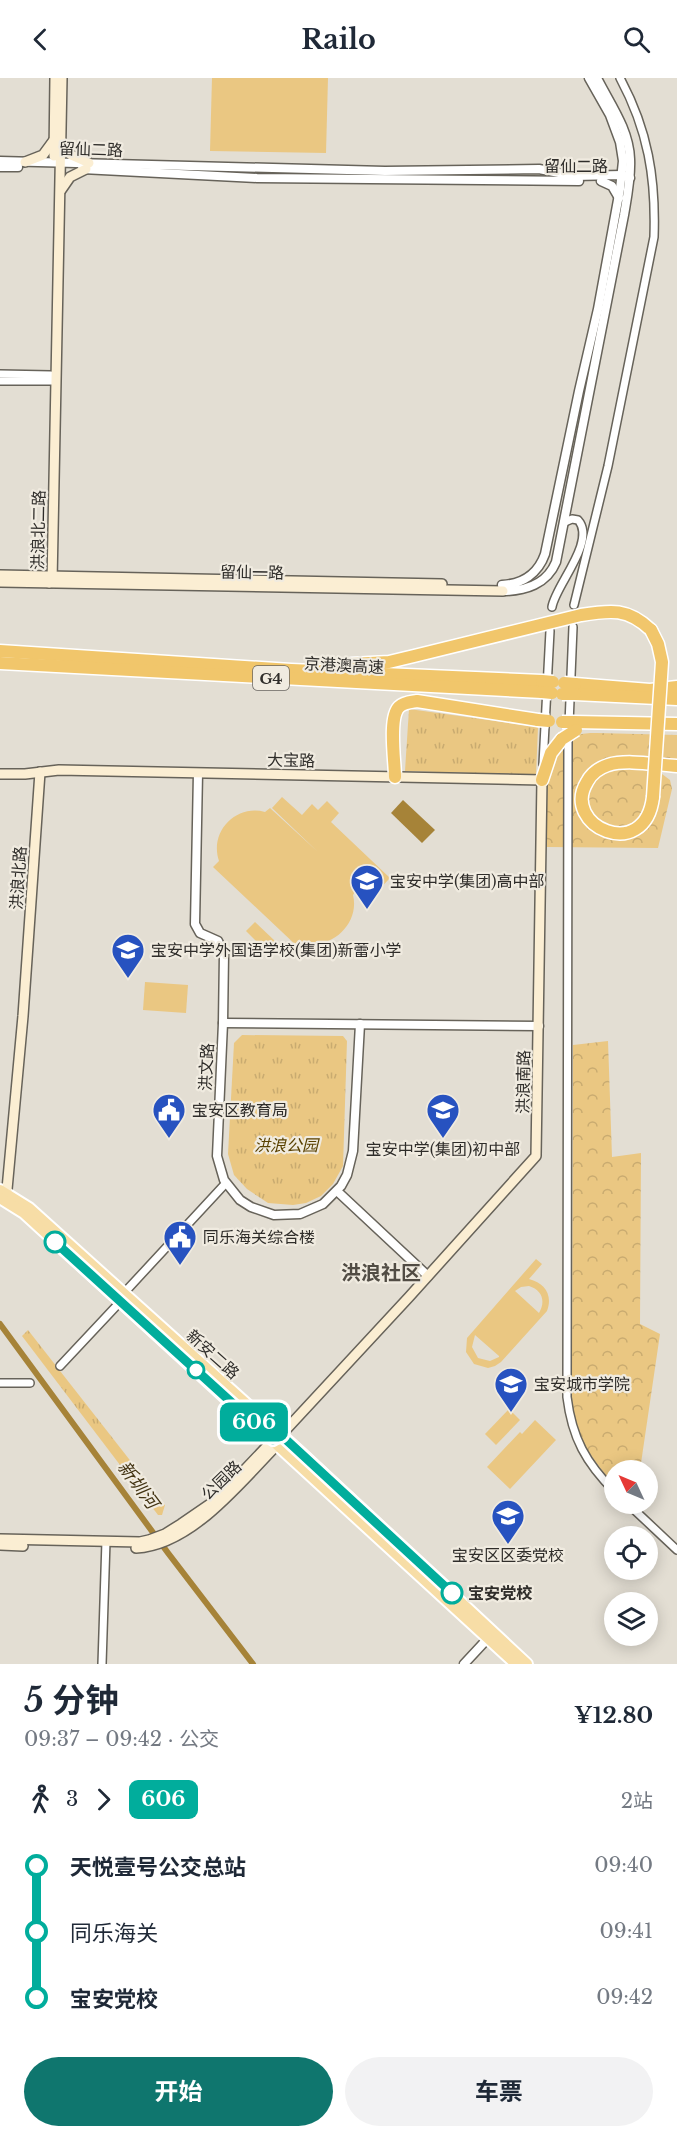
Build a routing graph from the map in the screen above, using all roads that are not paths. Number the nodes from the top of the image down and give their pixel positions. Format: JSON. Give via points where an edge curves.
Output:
{"nodes":[{"id":1,"x":55,"y":78,"type":"edge"},
{"id":2,"x":62,"y":78,"type":"edge"},
{"id":3,"x":589,"y":78,"type":"edge"},
{"id":4,"x":597,"y":78,"type":"edge"},
{"id":5,"x":620,"y":78,"type":"edge"},
{"id":6,"x":58,"y":140,"type":"junction"},
{"id":7,"x":0,"y":161,"type":"edge"},
{"id":8,"x":26,"y":162,"type":"junction"},
{"id":9,"x":57,"y":165,"type":"junction"},
{"id":10,"x":87,"y":166,"type":"junction"},
{"id":11,"x":0,"y":167,"type":"edge"},
{"id":12,"x":543,"y":170,"type":"junction"},
{"id":13,"x":624,"y":178,"type":"junction"},
{"id":14,"x":542,"y":181,"type":"junction"},
{"id":15,"x":601,"y":181,"type":"junction"},
{"id":16,"x":60,"y":192,"type":"junction"},
{"id":17,"x":619,"y":198,"type":"junction"},
{"id":18,"x":0,"y":374,"type":"edge"},
{"id":19,"x":52,"y":378,"type":"junction"},
{"id":20,"x":0,"y":381,"type":"edge"},
{"id":21,"x":566,"y":522,"type":"junction"},
{"id":22,"x":48,"y":555,"type":"junction"},
{"id":23,"x":0,"y":575,"type":"edge"},
{"id":24,"x":27,"y":575,"type":"junction"},
{"id":25,"x":50,"y":578,"type":"junction"},
{"id":26,"x":0,"y":582,"type":"edge"},
{"id":27,"x":503,"y":588,"type":"junction"},
{"id":28,"x":574,"y":605,"type":"dead end"},
{"id":29,"x":552,"y":607,"type":"dead end"},
{"id":30,"x":573,"y":627,"type":"dead end"},
{"id":31,"x":550,"y":632,"type":"dead end"},
{"id":32,"x":0,"y":651,"type":"edge"},
{"id":33,"x":0,"y":663,"type":"edge"},
{"id":34,"x":251,"y":667,"type":"junction"},
{"id":35,"x":677,"y":687,"type":"edge"},
{"id":36,"x":558,"y":688,"type":"junction"},
{"id":37,"x":677,"y":699,"type":"edge"},
{"id":38,"x":559,"y":723,"type":"junction"},
{"id":39,"x":677,"y":724,"type":"edge"},
{"id":40,"x":677,"y":729,"type":"edge"},
{"id":41,"x":677,"y":766,"type":"edge"},
{"id":42,"x":0,"y":768,"type":"edge"},
{"id":43,"x":40,"y":772,"type":"junction"},
{"id":44,"x":198,"y":773,"type":"junction"},
{"id":45,"x":0,"y":774,"type":"edge"},
{"id":46,"x":396,"y":777,"type":"junction"},
{"id":47,"x":542,"y":780,"type":"junction"},
{"id":48,"x":223,"y":1023,"type":"junction"},
{"id":49,"x":360,"y":1024,"type":"junction"},
{"id":50,"x":539,"y":1026,"type":"junction"},
{"id":51,"x":226,"y":1183,"type":"junction"},
{"id":52,"x":337,"y":1191,"type":"junction"},
{"id":53,"x":3,"y":1196,"type":"edge"},
{"id":54,"x":428,"y":1276,"type":"junction"},
{"id":55,"x":123,"y":1297,"type":"junction"},
{"id":56,"x":60,"y":1366,"type":"dead end"},
{"id":57,"x":0,"y":1383,"type":"edge"},
{"id":58,"x":30,"y":1383,"type":"dead end"},
{"id":59,"x":277,"y":1440,"type":"junction"},
{"id":60,"x":604,"y":1480,"type":"edge"},
{"id":61,"x":639,"y":1514,"type":"edge"},
{"id":62,"x":0,"y":1539,"type":"edge"},
{"id":63,"x":106,"y":1544,"type":"junction"},
{"id":64,"x":0,"y":1545,"type":"edge"},
{"id":65,"x":677,"y":1550,"type":"edge"},
{"id":66,"x":491,"y":1635,"type":"junction"},
{"id":67,"x":102,"y":1664,"type":"edge"},
{"id":68,"x":464,"y":1664,"type":"edge"},
{"id":69,"x":516,"y":1664,"type":"edge"},
{"id":70,"x":527,"y":1664,"type":"edge"}],
"edges":[{"from":1,"to":6,"type":"main road","name":"洪浪北二路"},
{"from":2,"to":6,"type":"main road","name":"洪浪北二路"},
{"from":3,"to":13,"type":"street","via":[[616,130]]},
{"from":4,"to":13,"type":"street","via":[[626,138],[630,158]]},
{"from":5,"to":28,"type":"street","via":[[648,149],[654,237],[608,466]]},
{"from":6,"to":8,"type":"main road","via":[[43,155]]},
{"from":6,"to":9,"type":"main road","name":"洪浪北二路"},
{"from":6,"to":10,"type":"main road"},
{"from":7,"to":8,"type":"street","name":"留仙二路"},
{"from":8,"to":9,"type":"street","name":"留仙二路"},
{"from":9,"to":10,"type":"street","name":"留仙二路"},
{"from":9,"to":11,"type":"street","name":"留仙二路"},
{"from":9,"to":16,"type":"main road","name":"洪浪北二路"},
{"from":9,"to":19,"type":"main road","name":"洪浪北二路"},
{"from":10,"to":12,"type":"street","name":"留仙二路"},
{"from":10,"to":14,"type":"street","name":"留仙二路","via":[[257,178]]},
{"from":10,"to":16,"type":"main road","via":[[70,177]]},
{"from":12,"to":13,"type":"street","name":"留仙二路"},
{"from":12,"to":14,"type":"street"},
{"from":13,"to":15,"type":"street","name":"留仙二路"},
{"from":13,"to":17,"type":"street"},
{"from":13,"to":21,"type":"street","via":[[624,215]]},
{"from":14,"to":15,"type":"street","name":"留仙二路"},
{"from":15,"to":17,"type":"street","via":[[612,186]]},
{"from":16,"to":19,"type":"main road","name":"洪浪北二路"},
{"from":17,"to":27,"type":"street","via":[[545,554],[528,577]]},
{"from":18,"to":19,"type":"street"},
{"from":19,"to":20,"type":"street"},
{"from":19,"to":22,"type":"main road","name":"洪浪北二路"},
{"from":19,"to":25,"type":"main road","name":"洪浪北二路"},
{"from":21,"to":27,"type":"street","via":[[550,573],[525,589]]},
{"from":21,"to":29,"type":"street","via":[[578,520],[583,531],[575,563]]},
{"from":22,"to":24,"type":"main road","via":[[40,572]]},
{"from":22,"to":25,"type":"main road","name":"洪浪北二路"},
{"from":23,"to":24,"type":"main road","name":"留仙一路"},
{"from":24,"to":25,"type":"main road","name":"留仙一路"},
{"from":25,"to":26,"type":"main road","name":"留仙一路"},
{"from":25,"to":27,"type":"main road","name":"留仙一路"},
{"from":30,"to":60,"type":"street","via":[[567,866],[567,1397],[578,1443]]},
{"from":31,"to":47,"type":"street","name":"洪浪南路"},
{"from":32,"to":34,"type":"highway","name":"京港澳高速","number":"G4"},
{"from":33,"to":36,"type":"highway","name":"京港澳高速","number":"G4"},
{"from":34,"to":36,"type":"highway","name":"京港澳高速","number":"G4"},
{"from":34,"to":41,"type":"highway","name":"京港澳高速","number":"G4","bridge":true,"via":[[388,662],[581,615],[629,614],[651,630],[662,662],[653,797],[651,811],[643,823],[620,834],[604,832],[586,813],[582,800],[586,783],[604,767],[620,763]]},
{"from":35,"to":36,"type":"highway","name":"京港澳高速","number":"G4"},
{"from":36,"to":37,"type":"highway","name":"京港澳高速","number":"G4"},
{"from":38,"to":39,"type":"highway"},
{"from":38,"to":40,"type":"highway"},
{"from":38,"to":46,"type":"highway","via":[[408,702],[399,706],[394,715]]},
{"from":38,"to":47,"type":"highway","bridge":true,"via":[[562,739],[551,753]]},
{"from":42,"to":43,"type":"main road","name":"大宝路"},
{"from":43,"to":44,"type":"main road","name":"大宝路"},
{"from":43,"to":45,"type":"main road","name":"大宝路"},
{"from":43,"to":53,"type":"main road","name":"洪浪北路","via":[[23,1016]]},
{"from":44,"to":46,"type":"main road","name":"大宝路"},
{"from":44,"to":48,"type":"street","name":"洪文路","via":[[195,924],[200,933],[218,941],[223,949]]},
{"from":46,"to":47,"type":"main road","name":"大宝路"},
{"from":47,"to":50,"type":"main road","name":"洪浪南路"},
{"from":48,"to":49,"type":"street"},
{"from":48,"to":51,"type":"street","name":"洪文路","via":[[216,1144],[219,1169]]},
{"from":49,"to":50,"type":"street"},
{"from":49,"to":52,"type":"street","name":"洪文路","via":[[353,1151],[347,1175]]},
{"from":50,"to":54,"type":"main road","name":"洪浪南路","via":[[536,1156]]},
{"from":51,"to":52,"type":"street","name":"洪文路","via":[[251,1207],[287,1216],[312,1210]]},
{"from":51,"to":55,"type":"street"},
{"from":52,"to":54,"type":"street"},
{"from":53,"to":55,"type":"main road","name":"新安二路"},
{"from":54,"to":59,"type":"main road","name":"洪浪南路"},
{"from":55,"to":56,"type":"street"},
{"from":55,"to":59,"type":"main road","name":"新安二路"},
{"from":57,"to":58,"type":"street"},
{"from":59,"to":63,"type":"main road","name":"公园路","via":[[216,1500],[167,1536],[151,1543]]},
{"from":59,"to":66,"type":"main road","name":"新安二路"},
{"from":61,"to":65,"type":"street"},
{"from":62,"to":63,"type":"main road","name":"公园路"},
{"from":63,"to":64,"type":"main road","name":"公园路"},
{"from":63,"to":67,"type":"street"},
{"from":66,"to":68,"type":"street"},
{"from":66,"to":69,"type":"main road","name":"新安二路"},
{"from":66,"to":70,"type":"main road","name":"新安二路"}]}
